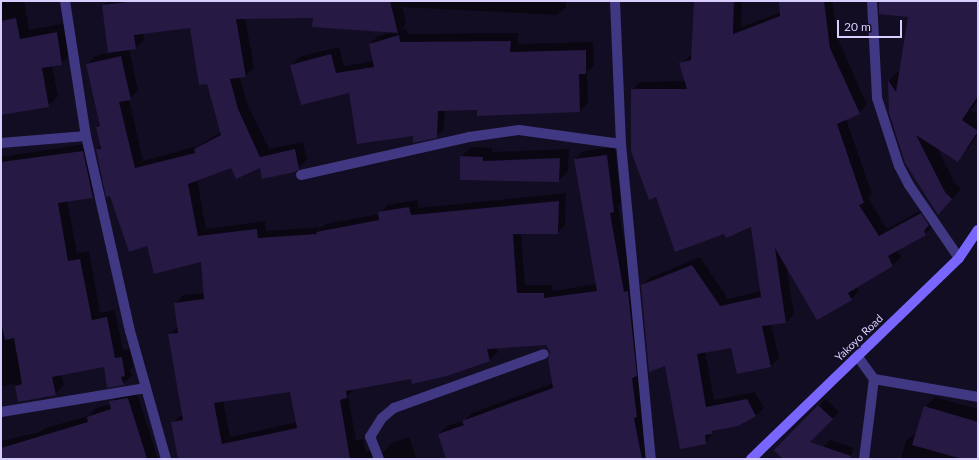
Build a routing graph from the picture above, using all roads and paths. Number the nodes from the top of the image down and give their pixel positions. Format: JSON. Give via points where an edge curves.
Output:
{"nodes":[{"id":1,"x":65,"y":1,"type":"edge"},
{"id":2,"x":615,"y":1,"type":"edge"},
{"id":3,"x":872,"y":1,"type":"edge"},
{"id":4,"x":86,"y":136,"type":"junction"},
{"id":5,"x":1,"y":143,"type":"edge"},
{"id":6,"x":621,"y":144,"type":"junction"},
{"id":7,"x":301,"y":174,"type":"dead end"},
{"id":8,"x":978,"y":230,"type":"edge"},
{"id":9,"x":959,"y":258,"type":"junction"},
{"id":10,"x":544,"y":354,"type":"dead end"},
{"id":11,"x":858,"y":357,"type":"junction"},
{"id":12,"x":874,"y":378,"type":"junction"},
{"id":13,"x":146,"y":388,"type":"junction"},
{"id":14,"x":978,"y":397,"type":"edge"},
{"id":15,"x":1,"y":412,"type":"edge"},
{"id":16,"x":166,"y":459,"type":"edge"},
{"id":17,"x":379,"y":459,"type":"edge"},
{"id":18,"x":651,"y":459,"type":"edge"},
{"id":19,"x":751,"y":459,"type":"edge"},
{"id":20,"x":864,"y":459,"type":"edge"}],
"edges":[{"from":1,"to":4,"type":"street"},
{"from":2,"to":6,"type":"street"},
{"from":3,"to":9,"type":"street","via":[[877,98],[899,166],[909,185]]},
{"from":4,"to":5,"type":"street"},
{"from":4,"to":13,"type":"street","via":[[130,331]]},
{"from":6,"to":7,"type":"street","via":[[518,130],[469,137]]},
{"from":6,"to":18,"type":"street"},
{"from":8,"to":9,"type":"main road","name":"Yakoyo Road"},
{"from":9,"to":11,"type":"main road","name":"Yakoyo Road"},
{"from":10,"to":17,"type":"street","via":[[394,408],[382,418],[370,437]]},
{"from":11,"to":12,"type":"street"},
{"from":11,"to":19,"type":"main road","name":"Yakoyo Road"},
{"from":12,"to":14,"type":"street"},
{"from":12,"to":20,"type":"street"},
{"from":13,"to":15,"type":"street"},
{"from":13,"to":16,"type":"street"}]}
